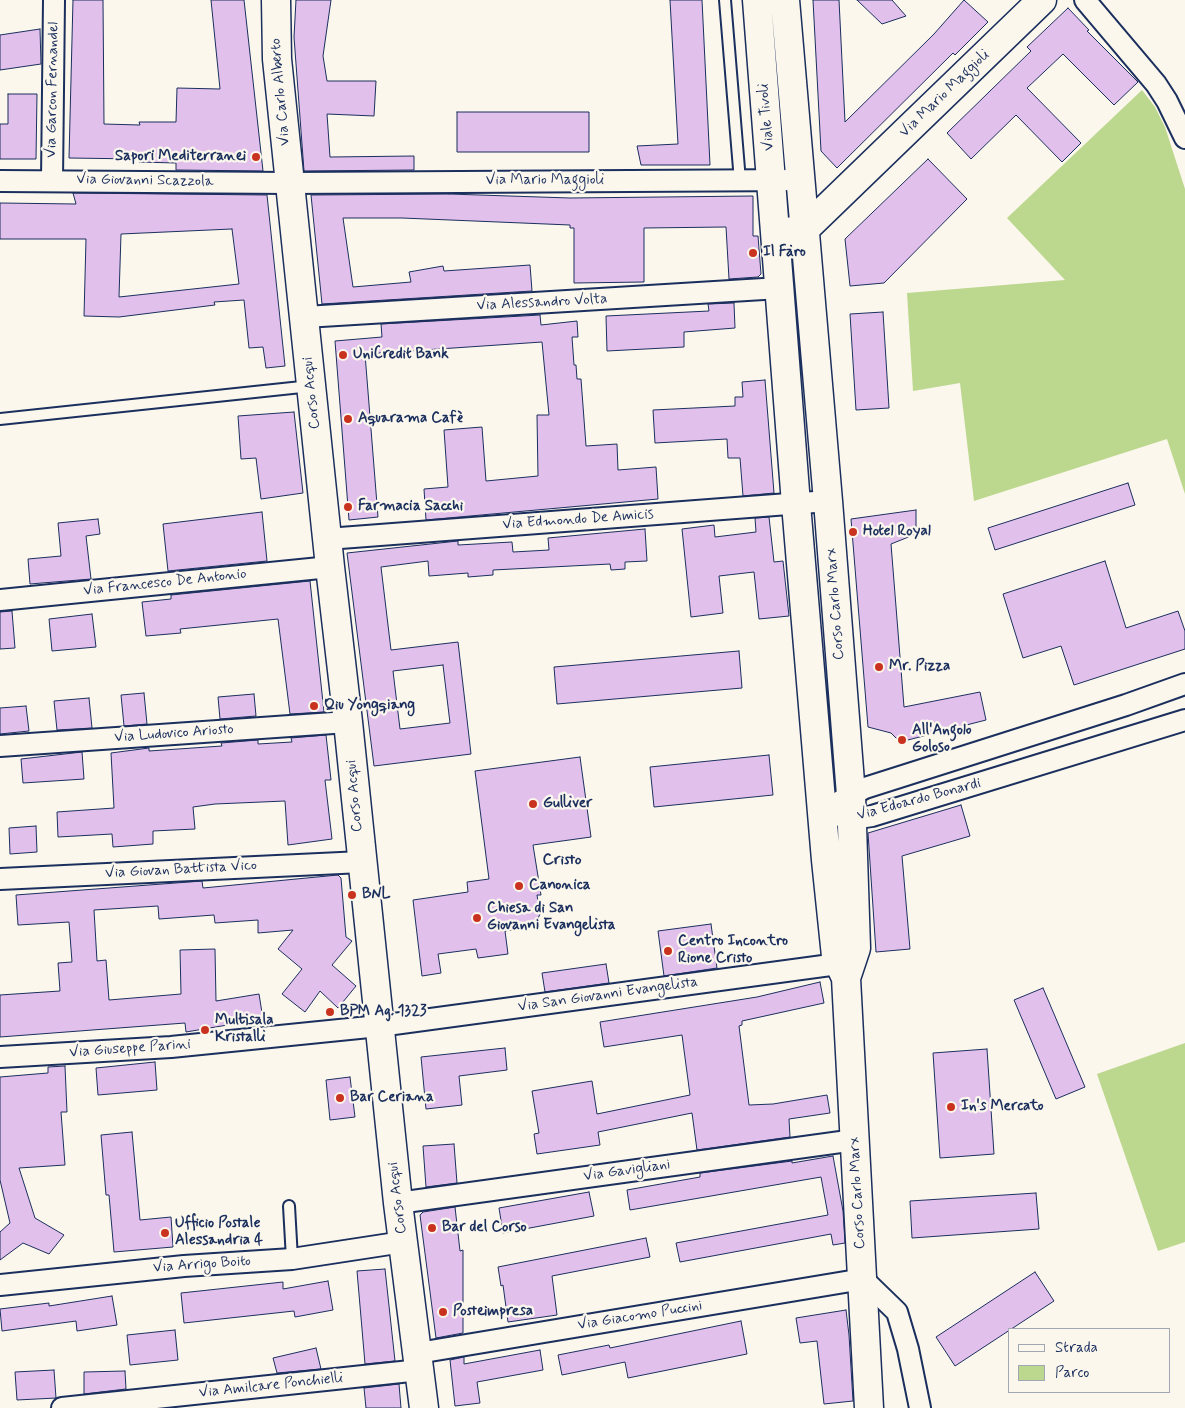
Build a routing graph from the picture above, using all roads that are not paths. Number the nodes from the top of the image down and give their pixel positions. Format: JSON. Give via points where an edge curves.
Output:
{"nodes":[{"id":1,"x":54,"y":0,"type":"edge"},
{"id":2,"x":276,"y":0,"type":"edge"},
{"id":3,"x":725,"y":0,"type":"edge"},
{"id":4,"x":757,"y":0,"type":"edge"},
{"id":5,"x":785,"y":0,"type":"edge"},
{"id":6,"x":1042,"y":0,"type":"edge"},
{"id":7,"x":1085,"y":0,"type":"edge"},
{"id":8,"x":1185,"y":138,"type":"edge"},
{"id":9,"x":52,"y":180,"type":"junction"},
{"id":10,"x":772,"y":180,"type":"junction"},
{"id":11,"x":800,"y":180,"type":"junction"},
{"id":12,"x":0,"y":181,"type":"edge"},
{"id":13,"x":740,"y":181,"type":"junction"},
{"id":14,"x":290,"y":183,"type":"junction"},
{"id":15,"x":806,"y":229,"type":"junction"},
{"id":16,"x":776,"y":234,"type":"junction"},
{"id":17,"x":780,"y":288,"type":"junction"},
{"id":18,"x":305,"y":317,"type":"junction"},
{"id":19,"x":312,"y":386,"type":"junction"},
{"id":20,"x":0,"y":419,"type":"edge"},
{"id":21,"x":828,"y":501,"type":"junction"},
{"id":22,"x":796,"y":504,"type":"junction"},
{"id":23,"x":327,"y":540,"type":"junction"},
{"id":24,"x":330,"y":567,"type":"junction"},
{"id":25,"x":0,"y":600,"type":"edge"},
{"id":26,"x":1185,"y":684,"type":"edge"},
{"id":27,"x":1185,"y":720,"type":"edge"},
{"id":28,"x":348,"y":722,"type":"junction"},
{"id":29,"x":0,"y":746,"type":"edge"},
{"id":30,"x":852,"y":807,"type":"junction"},
{"id":31,"x":821,"y":811,"type":"junction"},
{"id":32,"x":362,"y":862,"type":"junction"},
{"id":33,"x":0,"y":879,"type":"edge"},
{"id":34,"x":842,"y":971,"type":"junction"},
{"id":35,"x":379,"y":1026,"type":"junction"},
{"id":36,"x":0,"y":1057,"type":"edge"},
{"id":37,"x":855,"y":1140,"type":"junction"},
{"id":38,"x":398,"y":1203,"type":"junction"},
{"id":39,"x":289,"y":1206,"type":"dead end"},
{"id":40,"x":403,"y":1242,"type":"junction"},
{"id":41,"x":292,"y":1259,"type":"junction"},
{"id":42,"x":863,"y":1278,"type":"junction"},
{"id":43,"x":0,"y":1285,"type":"edge"},
{"id":44,"x":419,"y":1361,"type":"junction"},
{"id":45,"x":62,"y":1408,"type":"edge"},
{"id":46,"x":424,"y":1408,"type":"edge"},
{"id":47,"x":869,"y":1408,"type":"edge"},
{"id":48,"x":920,"y":1408,"type":"edge"}],
"edges":[{"from":1,"to":9,"type":"street","name":"Via Garcon Fernandel"},
{"from":2,"to":14,"type":"main road","name":"Via Carlo Alberto","via":[[277,59]]},
{"from":3,"to":13,"type":"lane"},
{"from":4,"to":10,"type":"main road","name":"Viale Tivoli"},
{"from":5,"to":11,"type":"main road","name":"Viale Tivoli"},
{"from":6,"to":15,"type":"main road","name":"Via Mario Maggioli"},
{"from":7,"to":8,"type":"street","via":[[1156,84]]},
{"from":9,"to":12,"type":"street","name":"Via Giovanni Scazzola"},
{"from":9,"to":14,"type":"street","name":"Via Giovanni Scazzola"},
{"from":10,"to":11,"type":"street","name":"Via Mario Maggioli"},
{"from":10,"to":13,"type":"street","name":"Via Mario Maggioli"},
{"from":10,"to":16,"type":"main road","name":"Viale Tivoli"},
{"from":11,"to":15,"type":"main road","name":"Viale Tivoli"},
{"from":13,"to":14,"type":"street","name":"Via Mario Maggioli"},
{"from":14,"to":18,"type":"main road","name":"Corso Acqui"},
{"from":15,"to":16,"type":"main road"},
{"from":15,"to":21,"type":"main road","name":"Corso Carlo Marx"},
{"from":16,"to":17,"type":"main road","name":"Corso Carlo Marx"},
{"from":17,"to":18,"type":"street","name":"Via Alessandro Volta"},
{"from":17,"to":22,"type":"main road","name":"Corso Carlo Marx"},
{"from":18,"to":19,"type":"main road","name":"Corso Acqui"},
{"from":19,"to":20,"type":"lane"},
{"from":19,"to":23,"type":"main road","name":"Corso Acqui"},
{"from":21,"to":22,"type":"street","name":"Via Edmondo De Amicis"},
{"from":21,"to":30,"type":"main road","name":"Corso Carlo Marx"},
{"from":22,"to":23,"type":"street","name":"Via Edmondo De Amicis"},
{"from":22,"to":31,"type":"main road","name":"Corso Carlo Marx"},
{"from":23,"to":24,"type":"main road","name":"Corso Acqui"},
{"from":24,"to":25,"type":"street","name":"Via Francesco De Antonio"},
{"from":24,"to":28,"type":"main road","name":"Corso Acqui"},
{"from":26,"to":30,"type":"street","name":"Via Edoardo Bonardi","via":[[876,784]]},
{"from":27,"to":30,"type":"street","name":"Via Edoardo Bonardi","via":[[872,816]]},
{"from":28,"to":29,"type":"street","name":"Via Ludovico Ariosto"},
{"from":28,"to":32,"type":"main road","name":"Corso Acqui"},
{"from":30,"to":31,"type":"street","name":"Via Edoardo Bonardi"},
{"from":30,"to":34,"type":"main road","name":"Corso Carlo Marx","via":[[856,948]]},
{"from":31,"to":34,"type":"main road","name":"Corso Carlo Marx"},
{"from":32,"to":33,"type":"street","name":"Via Giovan Battista Vico"},
{"from":32,"to":35,"type":"main road","name":"Corso Acqui"},
{"from":34,"to":35,"type":"street","name":"Via San Giovanni Evangelista"},
{"from":34,"to":37,"type":"main road","name":"Corso Carlo Marx"},
{"from":35,"to":36,"type":"street","name":"Via Giuseppe Parini","via":[[170,1047]]},
{"from":35,"to":38,"type":"main road","name":"Corso Acqui"},
{"from":37,"to":38,"type":"street","name":"Via Gavigliani"},
{"from":37,"to":42,"type":"main road","name":"Corso Carlo Marx"},
{"from":38,"to":40,"type":"main road","name":"Corso Acqui"},
{"from":39,"to":41,"type":"lane"},
{"from":40,"to":41,"type":"street","name":"Via Arrigo Boito"},
{"from":40,"to":44,"type":"main road","name":"Corso Acqui"},
{"from":41,"to":43,"type":"street","name":"Via Arrigo Boito","via":[[184,1266]]},
{"from":42,"to":44,"type":"street","name":"Via Giacomo Puccini"},
{"from":42,"to":47,"type":"main road","name":"Corso Carlo Marx"},
{"from":42,"to":48,"type":"street","via":[[897,1312]]},
{"from":44,"to":45,"type":"street","name":"Via Amilcare Ponchielli"},
{"from":44,"to":46,"type":"main road","name":"Corso Acqui"}]}
